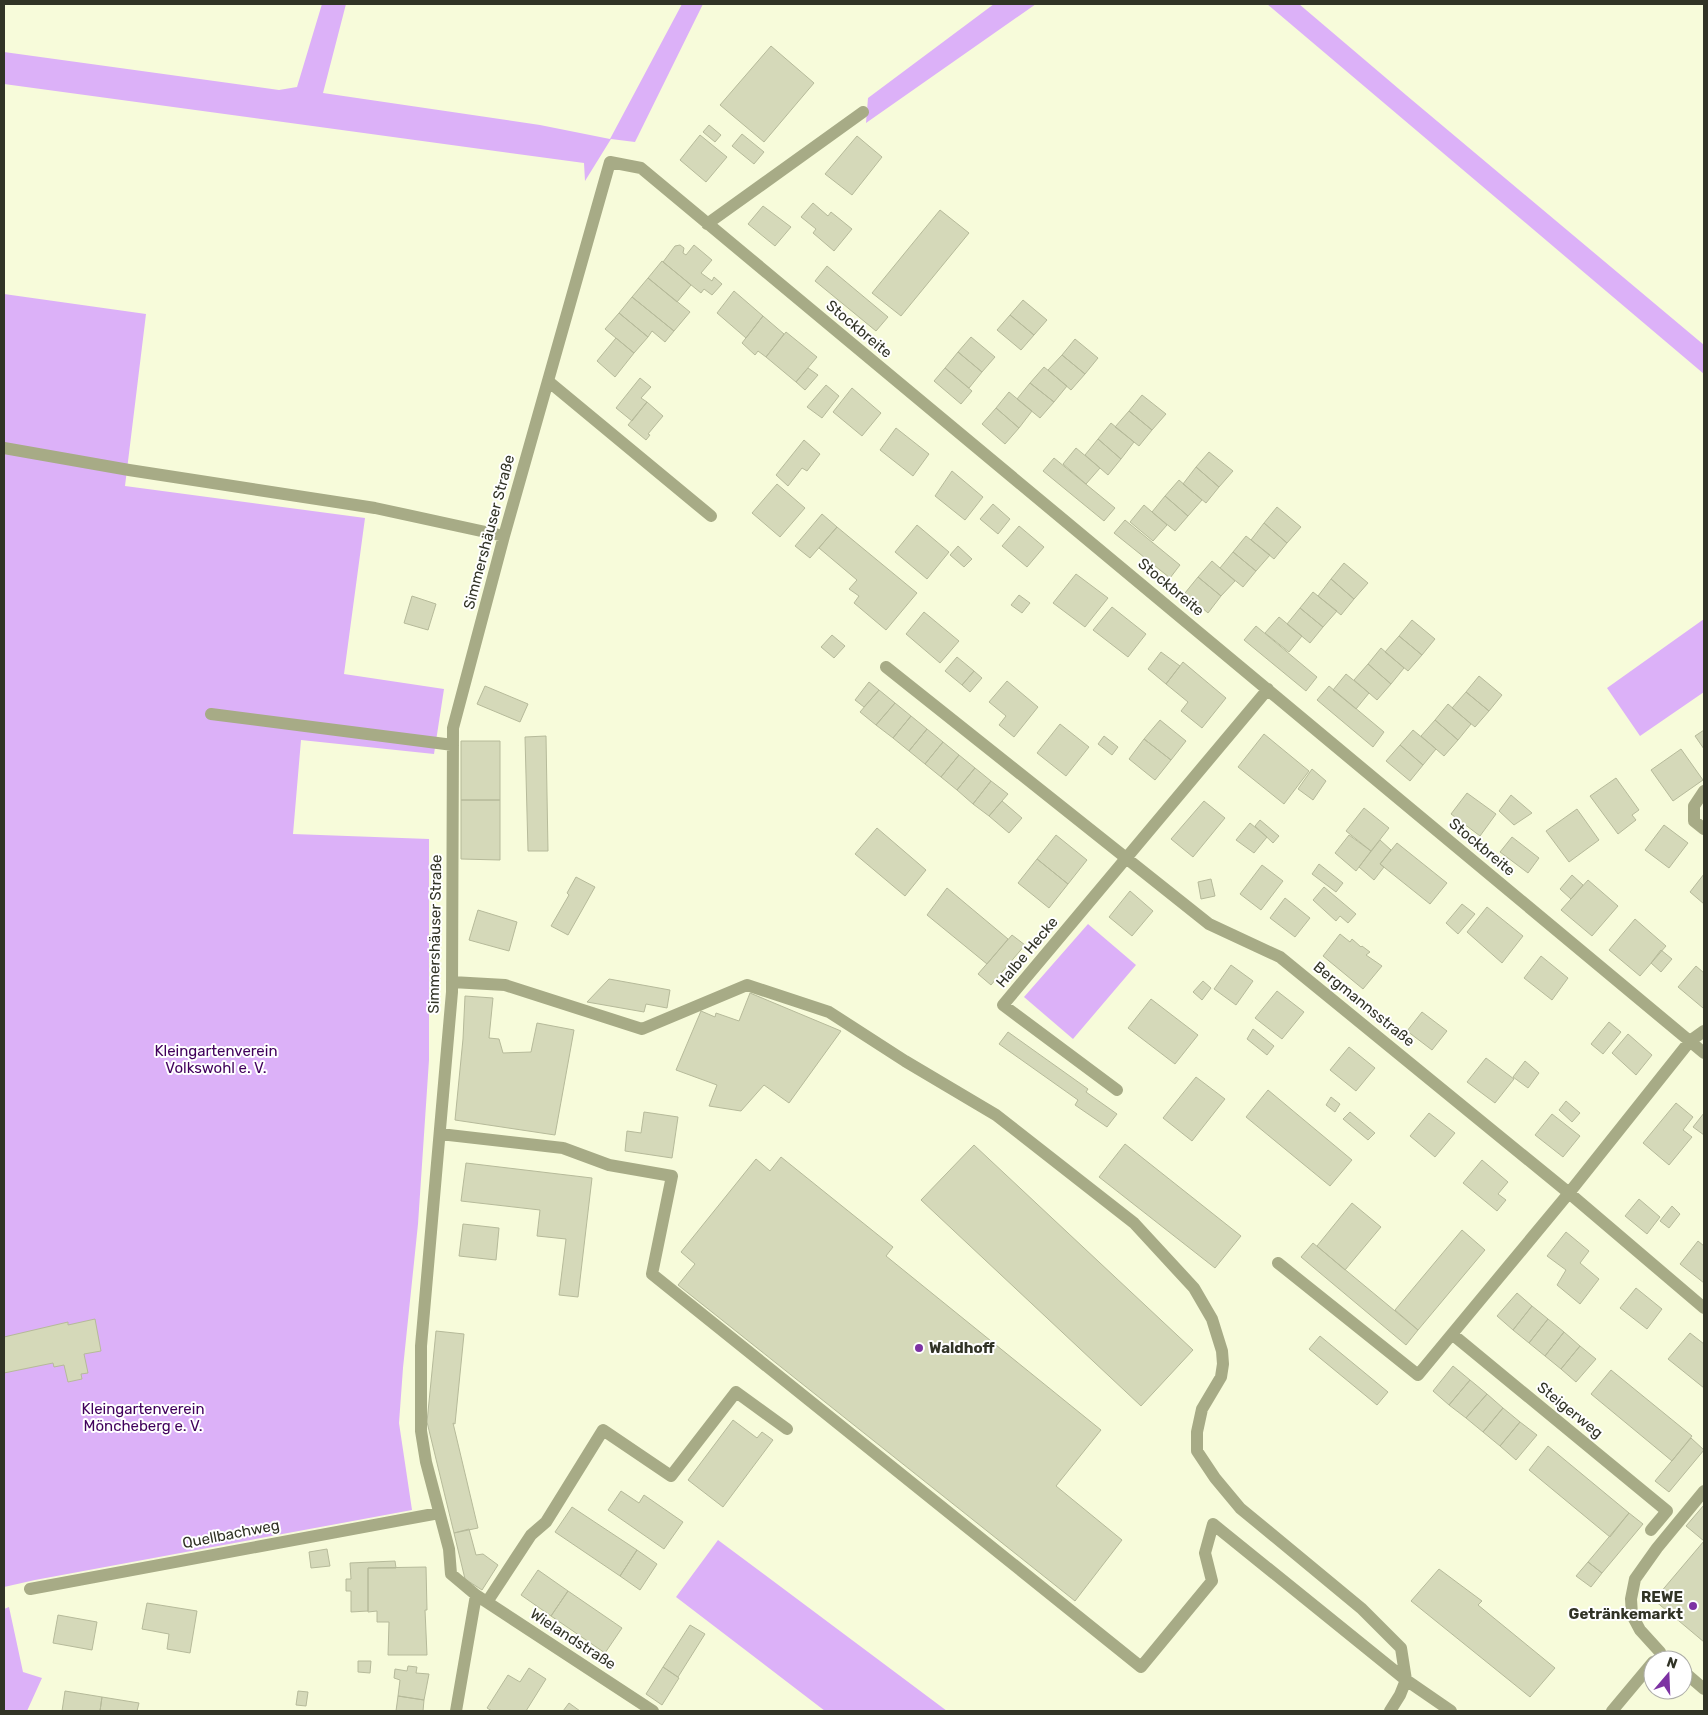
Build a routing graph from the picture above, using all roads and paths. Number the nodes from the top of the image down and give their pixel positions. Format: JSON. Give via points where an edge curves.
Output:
{"nodes":[{"id":1,"x":863,"y":112,"type":"dead end"},
{"id":2,"x":610,"y":162,"type":"joint"},
{"id":3,"x":707,"y":224,"type":"junction"},
{"id":4,"x":548,"y":381,"type":"junction"},
{"id":5,"x":4,"y":448,"type":"edge"},
{"id":6,"x":710,"y":516,"type":"dead end"},
{"id":7,"x":504,"y":536,"type":"junction"},
{"id":8,"x":886,"y":667,"type":"dead end"},
{"id":9,"x":1268,"y":689,"type":"junction"},
{"id":10,"x":211,"y":714,"type":"dead end"},
{"id":11,"x":453,"y":744,"type":"junction"},
{"id":12,"x":1704,"y":790,"type":"edge"},
{"id":13,"x":1704,"y":829,"type":"edge"},
{"id":14,"x":1128,"y":858,"type":"junction"},
{"id":15,"x":452,"y":982,"type":"junction"},
{"id":16,"x":1704,"y":1031,"type":"edge"},
{"id":17,"x":1690,"y":1041,"type":"junction"},
{"id":18,"x":1704,"y":1053,"type":"edge"},
{"id":19,"x":1117,"y":1090,"type":"dead end"},
{"id":20,"x":440,"y":1134,"type":"junction"},
{"id":21,"x":1569,"y":1193,"type":"junction"},
{"id":22,"x":1278,"y":1263,"type":"dead end"},
{"id":23,"x":1704,"y":1308,"type":"edge"},
{"id":24,"x":1452,"y":1334,"type":"junction"},
{"id":25,"x":787,"y":1429,"type":"dead end"},
{"id":26,"x":1704,"y":1491,"type":"edge"},
{"id":27,"x":439,"y":1513,"type":"junction"},
{"id":28,"x":1651,"y":1530,"type":"dead end"},
{"id":29,"x":30,"y":1589,"type":"dead end"},
{"id":30,"x":481,"y":1598,"type":"junction"},
{"id":31,"x":1654,"y":1650,"type":"edge"},
{"id":32,"x":1643,"y":1676,"type":"edge"},
{"id":33,"x":1406,"y":1680,"type":"junction"},
{"id":34,"x":1693,"y":1680,"type":"edge"},
{"id":35,"x":1704,"y":1689,"type":"edge"},
{"id":36,"x":456,"y":1711,"type":"edge"},
{"id":37,"x":653,"y":1711,"type":"edge"},
{"id":38,"x":1390,"y":1711,"type":"edge"},
{"id":39,"x":1450,"y":1711,"type":"edge"},
{"id":40,"x":1612,"y":1711,"type":"edge"}],
"edges":[{"from":1,"to":3,"type":"street"},
{"from":2,"to":3,"type":"street","name":"Stockbreite","via":[[641,168]]},
{"from":2,"to":4,"type":"street","name":"Simmershäuser Straße"},
{"from":3,"to":9,"type":"street","name":"Stockbreite"},
{"from":4,"to":6,"type":"street"},
{"from":4,"to":7,"type":"street","name":"Simmershäuser Straße"},
{"from":5,"to":7,"type":"street","via":[[376,508]]},
{"from":7,"to":11,"type":"street","name":"Simmershäuser Straße","via":[[453,728]]},
{"from":8,"to":14,"type":"street"},
{"from":9,"to":14,"type":"street","name":"Halbe Hecke"},
{"from":9,"to":17,"type":"street","name":"Stockbreite"},
{"from":10,"to":11,"type":"street"},
{"from":11,"to":15,"type":"street","name":"Simmershäuser Straße"},
{"from":12,"to":13,"type":"street","via":[[1694,806],[1694,821]]},
{"from":14,"to":19,"type":"street","name":"Halbe Hecke","via":[[1003,1005]]},
{"from":14,"to":21,"type":"street","name":"Bergmannsstraße","via":[[1209,924],[1280,957]]},
{"from":15,"to":20,"type":"street","name":"Simmershäuser Straße"},
{"from":15,"to":33,"type":"street","via":[[505,985],[642,1029],[747,985],[829,1012],[996,1115],[1134,1223],[1194,1288],[1212,1319],[1224,1364],[1221,1377],[1202,1409],[1197,1432],[1198,1451],[1240,1508],[1361,1608],[1401,1648]]},
{"from":16,"to":17,"type":"street"},
{"from":17,"to":18,"type":"street","name":"Stockbreite"},
{"from":17,"to":21,"type":"street"},
{"from":20,"to":27,"type":"street","name":"Simmershäuser Straße","via":[[421,1346],[421,1431]]},
{"from":20,"to":33,"type":"street","via":[[563,1148],[609,1165],[672,1176],[652,1274],[1140,1667],[1212,1581],[1205,1553],[1213,1524]]},
{"from":21,"to":23,"type":"street","name":"Bergmannsstraße"},
{"from":21,"to":24,"type":"street"},
{"from":22,"to":24,"type":"street","via":[[1418,1375]]},
{"from":24,"to":28,"type":"street","name":"Steigerweg","via":[[1667,1511]]},
{"from":25,"to":30,"type":"street","via":[[736,1392],[671,1476],[604,1430],[546,1522],[531,1535]]},
{"from":26,"to":31,"type":"street","via":[[1635,1579],[1632,1614]]},
{"from":27,"to":29,"type":"street","name":"Quellbachweg"},
{"from":27,"to":30,"type":"street","name":"Simmershäuser Straße","via":[[449,1549],[451,1574]]},
{"from":30,"to":36,"type":"street"},
{"from":30,"to":37,"type":"street","name":"Wielandstraße"},
{"from":32,"to":40,"type":"street"},
{"from":33,"to":38,"type":"street"},
{"from":33,"to":39,"type":"street"},
{"from":34,"to":35,"type":"street"}]}
